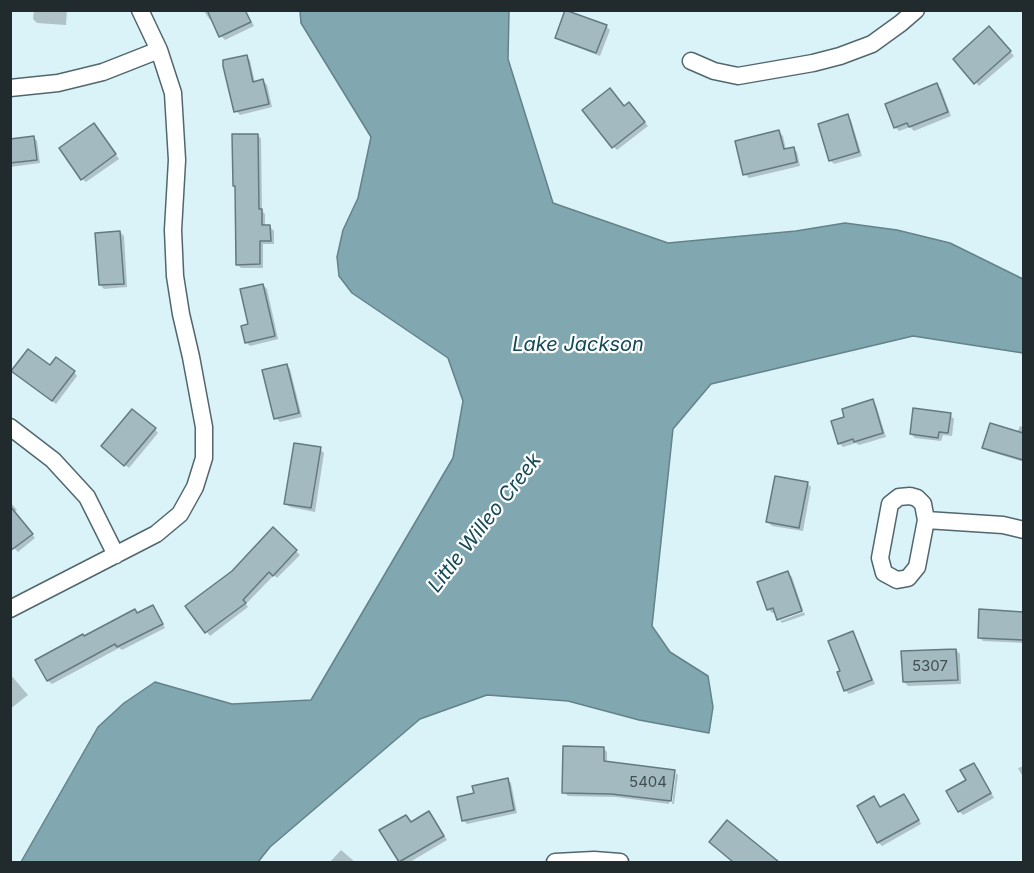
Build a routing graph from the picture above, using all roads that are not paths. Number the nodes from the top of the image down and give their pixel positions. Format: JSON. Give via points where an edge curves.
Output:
{"nodes":[{"id":1,"x":140,"y":10,"type":"edge"},
{"id":2,"x":916,"y":10,"type":"edge"},
{"id":3,"x":159,"y":50,"type":"junction"},
{"id":4,"x":691,"y":61,"type":"dead end"},
{"id":5,"x":10,"y":88,"type":"edge"},
{"id":6,"x":10,"y":427,"type":"edge"},
{"id":7,"x":926,"y":520,"type":"junction"},
{"id":8,"x":1023,"y":530,"type":"edge"},
{"id":9,"x":116,"y":555,"type":"junction"},
{"id":10,"x":10,"y":609,"type":"edge"},
{"id":11,"x":555,"y":862,"type":"edge"},
{"id":12,"x":620,"y":862,"type":"edge"}],
"edges":[{"from":1,"to":3,"type":"street"},
{"from":2,"to":4,"type":"street","via":[[872,44],[813,63],[738,76]]},
{"from":3,"to":5,"type":"street","via":[[103,72]]},
{"from":3,"to":9,"type":"street","via":[[173,93],[177,160],[175,276],[204,427],[204,458],[195,487],[180,514],[156,534]]},
{"from":6,"to":9,"type":"street","via":[[53,460],[87,497]]},
{"from":7,"to":7,"type":"street","via":[[923,504],[917,498],[899,497],[890,504],[880,558],[884,573],[897,580],[908,578],[917,567]]},
{"from":7,"to":8,"type":"street"},
{"from":9,"to":10,"type":"street"},
{"from":11,"to":12,"type":"street"}]}
